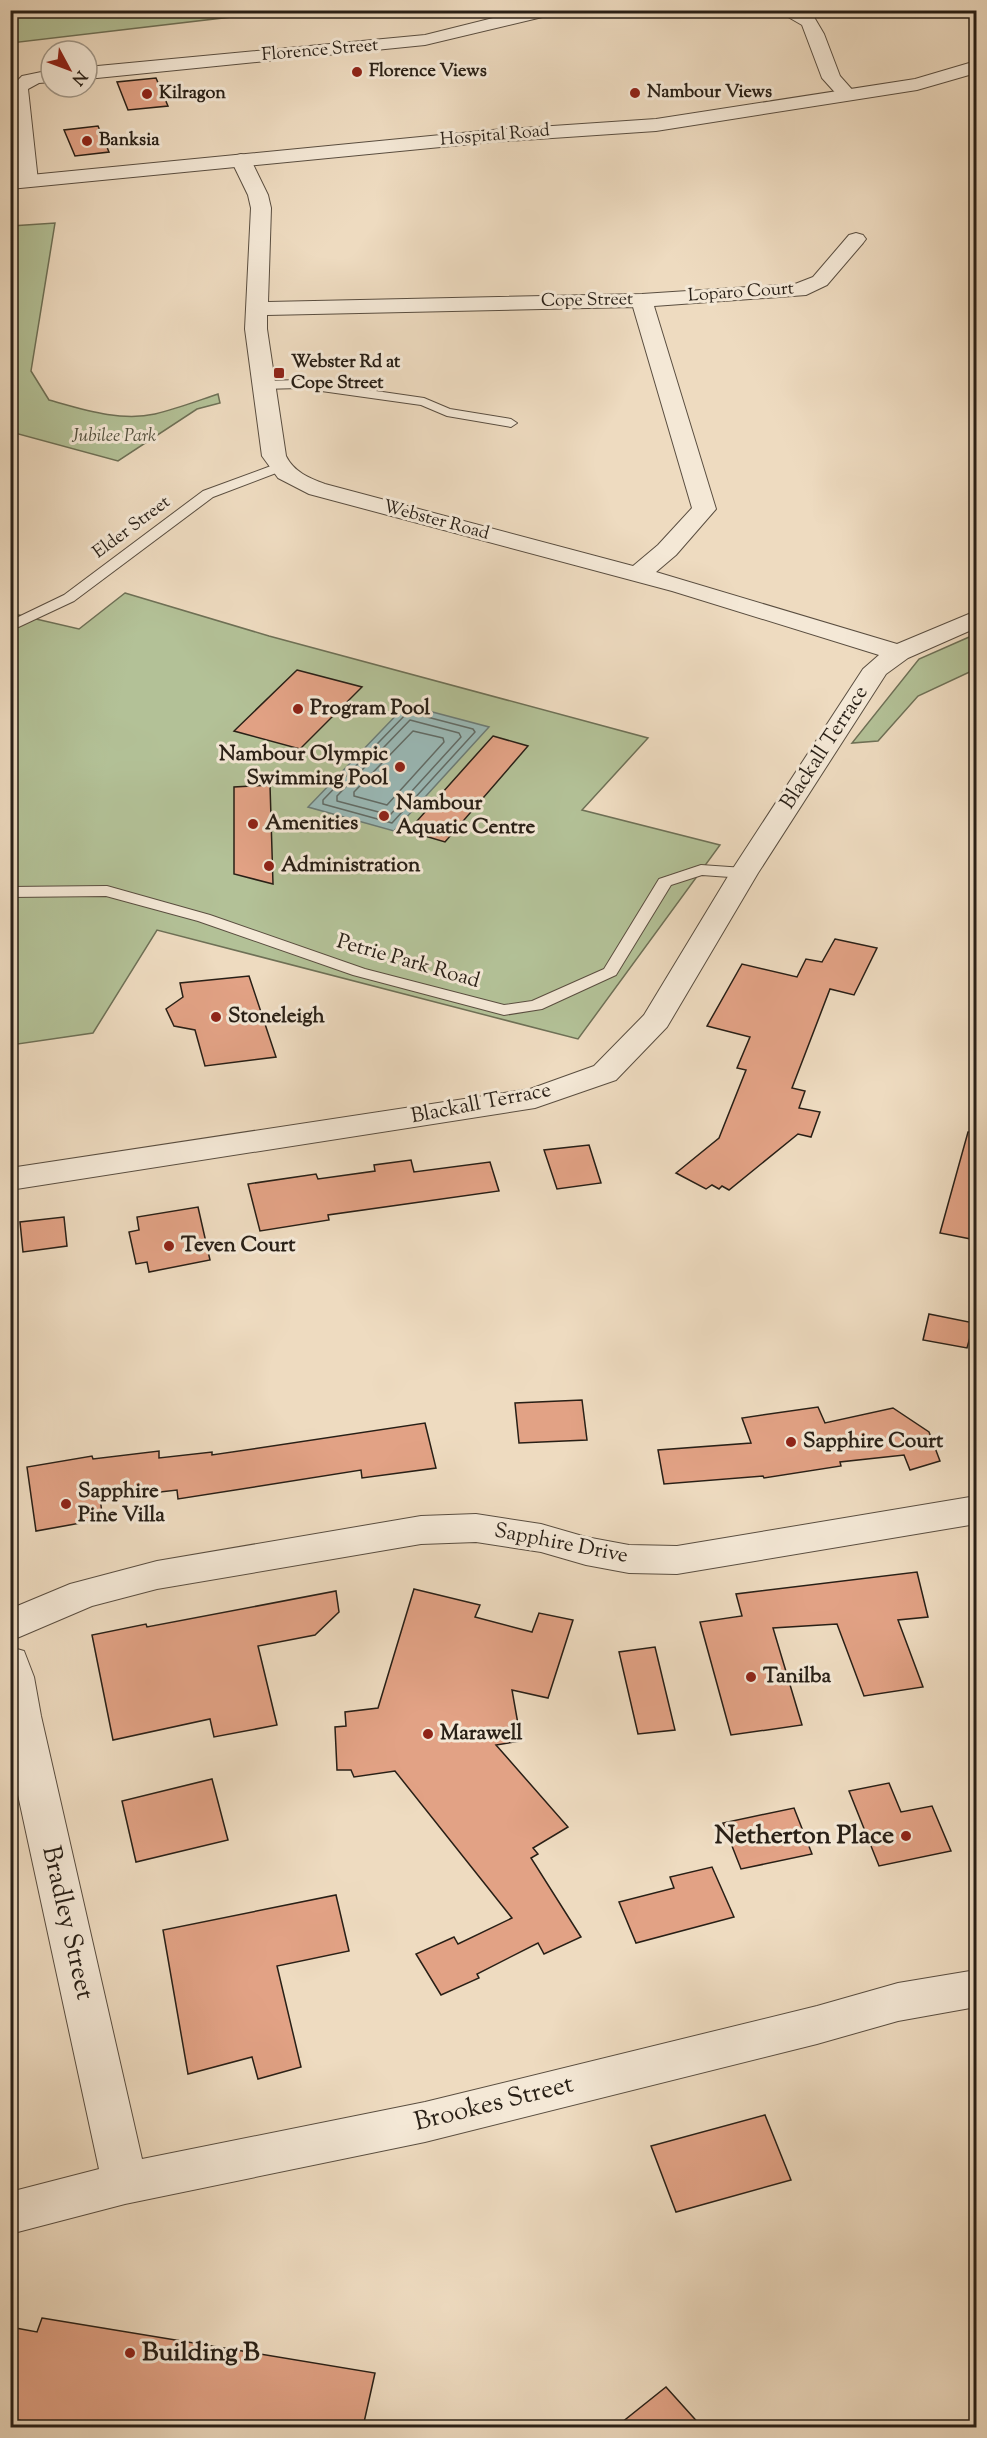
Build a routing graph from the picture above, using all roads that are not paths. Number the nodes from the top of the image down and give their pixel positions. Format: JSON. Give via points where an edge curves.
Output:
{"nodes":[{"id":1,"x":549,"y":10,"type":"edge"},
{"id":2,"x":785,"y":10,"type":"edge"},
{"id":3,"x":976,"y":67,"type":"edge"},
{"id":4,"x":99,"y":72,"type":"edge"},
{"id":5,"x":39,"y":78,"type":"edge"},
{"id":6,"x":847,"y":94,"type":"junction"},
{"id":7,"x":241,"y":160,"type":"junction"},
{"id":8,"x":19,"y":182,"type":"edge"},
{"id":9,"x":856,"y":239,"type":"dead end"},
{"id":10,"x":642,"y":300,"type":"junction"},
{"id":11,"x":256,"y":309,"type":"junction"},
{"id":12,"x":262,"y":385,"type":"junction"},
{"id":13,"x":511,"y":423,"type":"dead end"},
{"id":14,"x":279,"y":467,"type":"junction"},
{"id":15,"x":638,"y":574,"type":"junction"},
{"id":16,"x":976,"y":619,"type":"edge"},
{"id":17,"x":10,"y":627,"type":"edge"},
{"id":18,"x":899,"y":653,"type":"junction"},
{"id":19,"x":744,"y":873,"type":"junction"},
{"id":20,"x":10,"y":892,"type":"edge"},
{"id":21,"x":10,"y":1179,"type":"edge"},
{"id":22,"x":976,"y":1510,"type":"edge"},
{"id":23,"x":10,"y":1626,"type":"edge"},
{"id":24,"x":10,"y":1662,"type":"edge"},
{"id":25,"x":976,"y":1989,"type":"edge"},
{"id":26,"x":125,"y":2183,"type":"junction"},
{"id":27,"x":10,"y":2213,"type":"edge"}],
"edges":[{"from":1,"to":4,"type":"street","name":"Florence Street","via":[[417,41]]},
{"from":2,"to":6,"type":"street","via":[[810,23],[825,69]]},
{"from":3,"to":6,"type":"street","name":"Hospital Road","via":[[917,84]]},
{"from":5,"to":8,"type":"street","via":[[23,83],[19,89]]},
{"from":6,"to":7,"type":"street","name":"Hospital Road","via":[[656,124]]},
{"from":7,"to":8,"type":"street","name":"Hospital Road"},
{"from":7,"to":11,"type":"street","via":[[261,208]]},
{"from":9,"to":10,"type":"street","name":"Loparo Court","via":[[820,281],[798,290]]},
{"from":10,"to":11,"type":"street","name":"Cope Street"},
{"from":10,"to":15,"type":"street","name":"Cope Street","via":[[704,508],[667,550]]},
{"from":11,"to":12,"type":"street"},
{"from":12,"to":13,"type":"lane","via":[[300,384],[424,402],[447,412]]},
{"from":12,"to":14,"type":"street"},
{"from":14,"to":15,"type":"street","name":"Webster Road","via":[[288,476],[317,489]]},
{"from":14,"to":17,"type":"lane","name":"Elder Street","via":[[208,494],[69,598]]},
{"from":15,"to":18,"type":"street","name":"Webster Road"},
{"from":16,"to":18,"type":"street","name":"Blackall Terrace"},
{"from":18,"to":19,"type":"street","name":"Blackall Terrace","via":[[876,669]]},
{"from":19,"to":20,"type":"lane","name":"Petrie Park Road","via":[[700,870],[665,882],[610,972],[536,1005],[504,1011],[359,972],[204,918],[107,891]]},
{"from":19,"to":21,"type":"street","name":"Blackall Terrace","via":[[656,1020],[605,1072],[535,1098]]},
{"from":22,"to":23,"type":"street","name":"Sapphire Drive","via":[[677,1560],[629,1559],[541,1538],[476,1528],[421,1530],[157,1575],[82,1594]]},
{"from":24,"to":26,"type":"street","name":"Bradley Street"},
{"from":25,"to":26,"type":"street","name":"Brookes Street","via":[[898,2002],[425,2122]]},
{"from":26,"to":27,"type":"street","name":"Brookes Street"}]}
